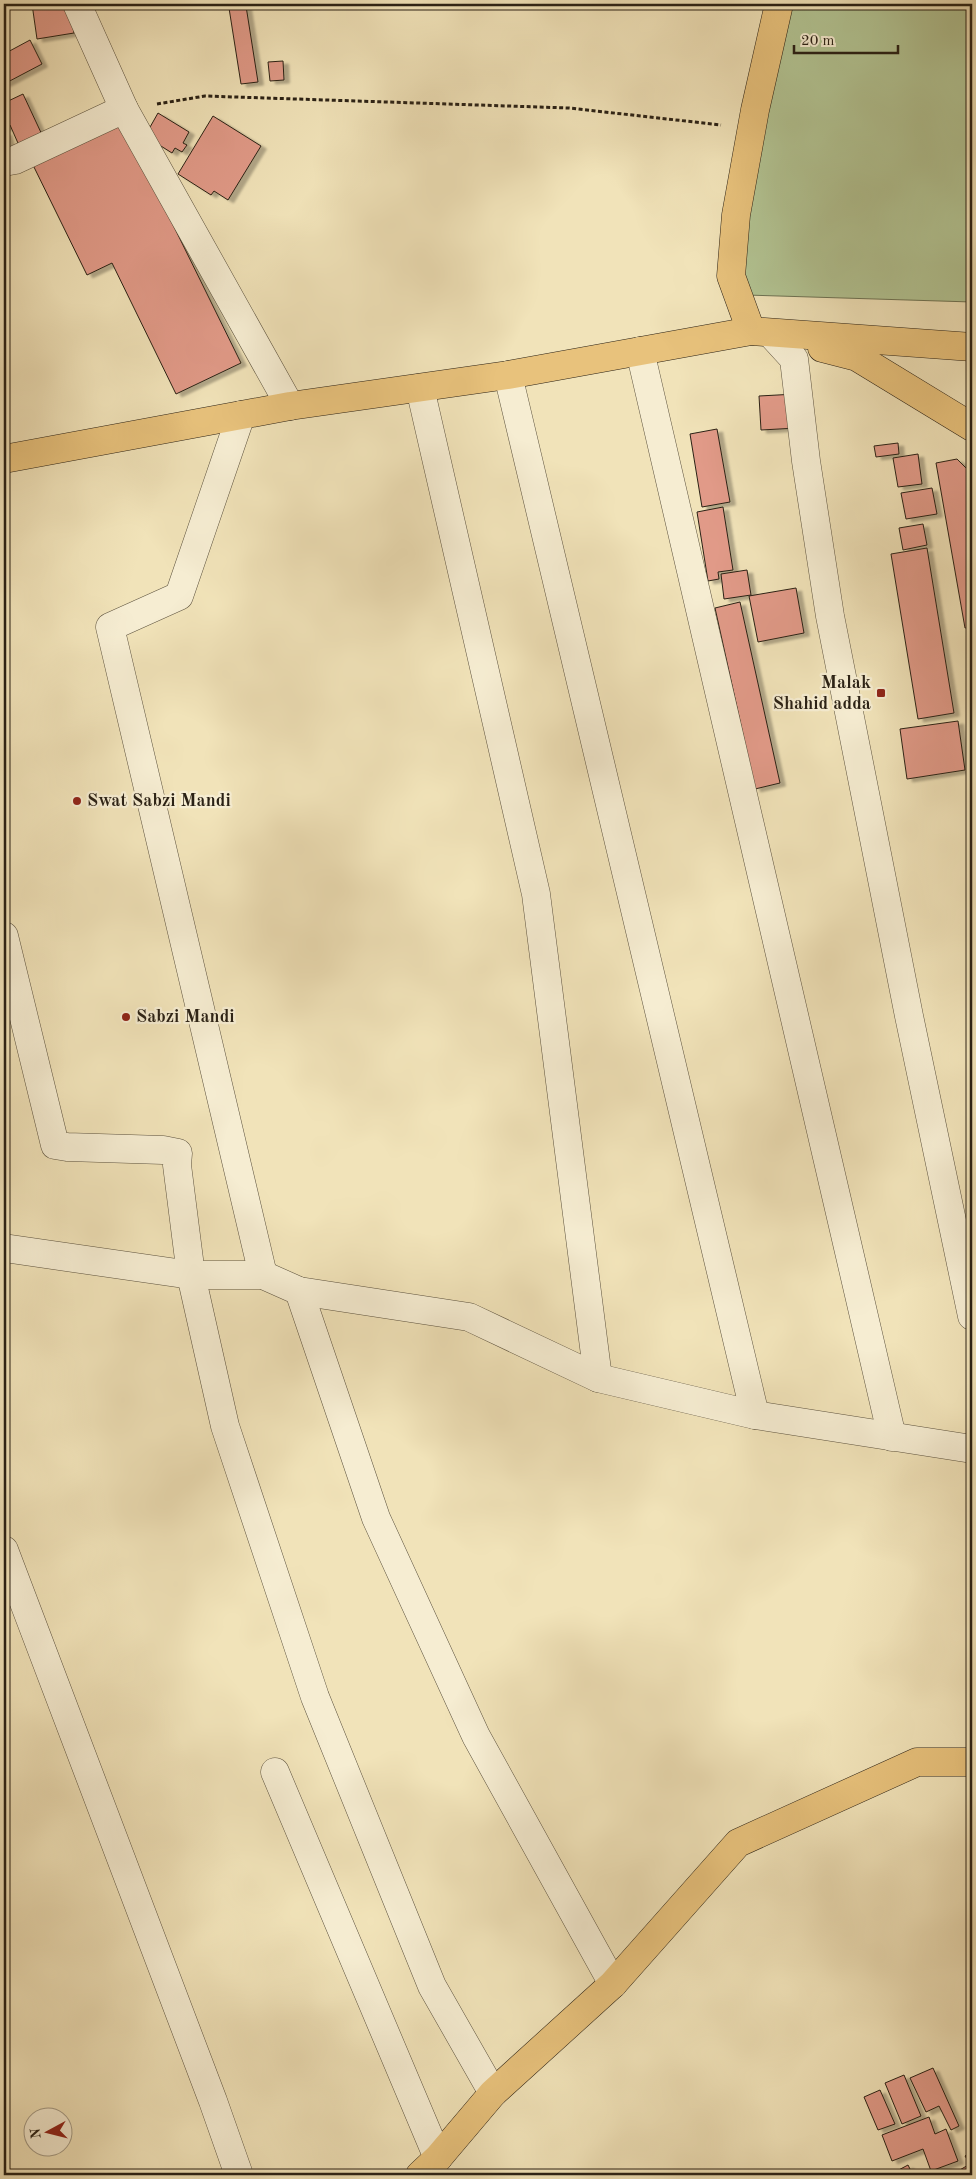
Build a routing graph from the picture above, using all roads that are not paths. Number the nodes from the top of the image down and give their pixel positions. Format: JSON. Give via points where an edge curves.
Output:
{"nodes":[{"id":1,"x":77,"y":4,"type":"edge"},
{"id":2,"x":779,"y":4,"type":"edge"},
{"id":3,"x":124,"y":108,"type":"junction"},
{"id":4,"x":4,"y":162,"type":"edge"},
{"id":5,"x":762,"y":333,"type":"junction"},
{"id":6,"x":972,"y":346,"type":"edge"},
{"id":7,"x":640,"y":351,"type":"junction"},
{"id":8,"x":508,"y":375,"type":"junction"},
{"id":9,"x":420,"y":388,"type":"junction"},
{"id":10,"x":290,"y":406,"type":"junction"},
{"id":11,"x":241,"y":415,"type":"junction"},
{"id":12,"x":972,"y":427,"type":"edge"},
{"id":13,"x":4,"y":459,"type":"edge"},
{"id":14,"x":4,"y":936,"type":"edge"},
{"id":15,"x":4,"y":1248,"type":"edge"},
{"id":16,"x":191,"y":1275,"type":"junction"},
{"id":17,"x":262,"y":1275,"type":"junction"},
{"id":18,"x":299,"y":1291,"type":"junction"},
{"id":19,"x":972,"y":1316,"type":"edge"},
{"id":20,"x":598,"y":1378,"type":"junction"},
{"id":21,"x":755,"y":1415,"type":"junction"},
{"id":22,"x":892,"y":1437,"type":"junction"},
{"id":23,"x":972,"y":1449,"type":"edge"},
{"id":24,"x":4,"y":1550,"type":"edge"},
{"id":25,"x":972,"y":1762,"type":"edge"},
{"id":26,"x":275,"y":1772,"type":"dead end"},
{"id":27,"x":613,"y":1984,"type":"junction"},
{"id":28,"x":493,"y":2093,"type":"junction"},
{"id":29,"x":429,"y":2167,"type":"edge"},
{"id":30,"x":239,"y":2175,"type":"edge"}],
"edges":[{"from":1,"to":3,"type":"street"},
{"from":2,"to":5,"type":"main road","via":[[751,128],[736,215],[731,276]]},
{"from":3,"to":4,"type":"street","via":[[15,160]]},
{"from":3,"to":10,"type":"street"},
{"from":5,"to":6,"type":"main road"},
{"from":5,"to":7,"type":"main road"},
{"from":5,"to":12,"type":"main road","via":[[857,357]]},
{"from":5,"to":19,"type":"street","via":[[794,359],[830,616]]},
{"from":7,"to":8,"type":"main road"},
{"from":7,"to":22,"type":"street"},
{"from":8,"to":9,"type":"main road"},
{"from":8,"to":21,"type":"street"},
{"from":9,"to":10,"type":"main road"},
{"from":9,"to":20,"type":"street","via":[[536,894]]},
{"from":10,"to":11,"type":"main road"},
{"from":11,"to":13,"type":"main road"},
{"from":11,"to":17,"type":"street","via":[[179,596],[110,627]]},
{"from":14,"to":16,"type":"street","via":[[54,1145],[178,1153]]},
{"from":15,"to":16,"type":"street"},
{"from":16,"to":17,"type":"street"},
{"from":16,"to":28,"type":"street","via":[[225,1426],[315,1697],[432,1986]]},
{"from":17,"to":18,"type":"street"},
{"from":18,"to":20,"type":"street","via":[[469,1317]]},
{"from":18,"to":27,"type":"street","via":[[380,1526],[476,1736]]},
{"from":20,"to":21,"type":"street"},
{"from":21,"to":22,"type":"street"},
{"from":22,"to":23,"type":"street"},
{"from":24,"to":30,"type":"street"},
{"from":25,"to":27,"type":"main road","via":[[917,1762],[738,1843]]},
{"from":26,"to":29,"type":"street"},
{"from":27,"to":28,"type":"main road"},
{"from":28,"to":29,"type":"main road"}]}
